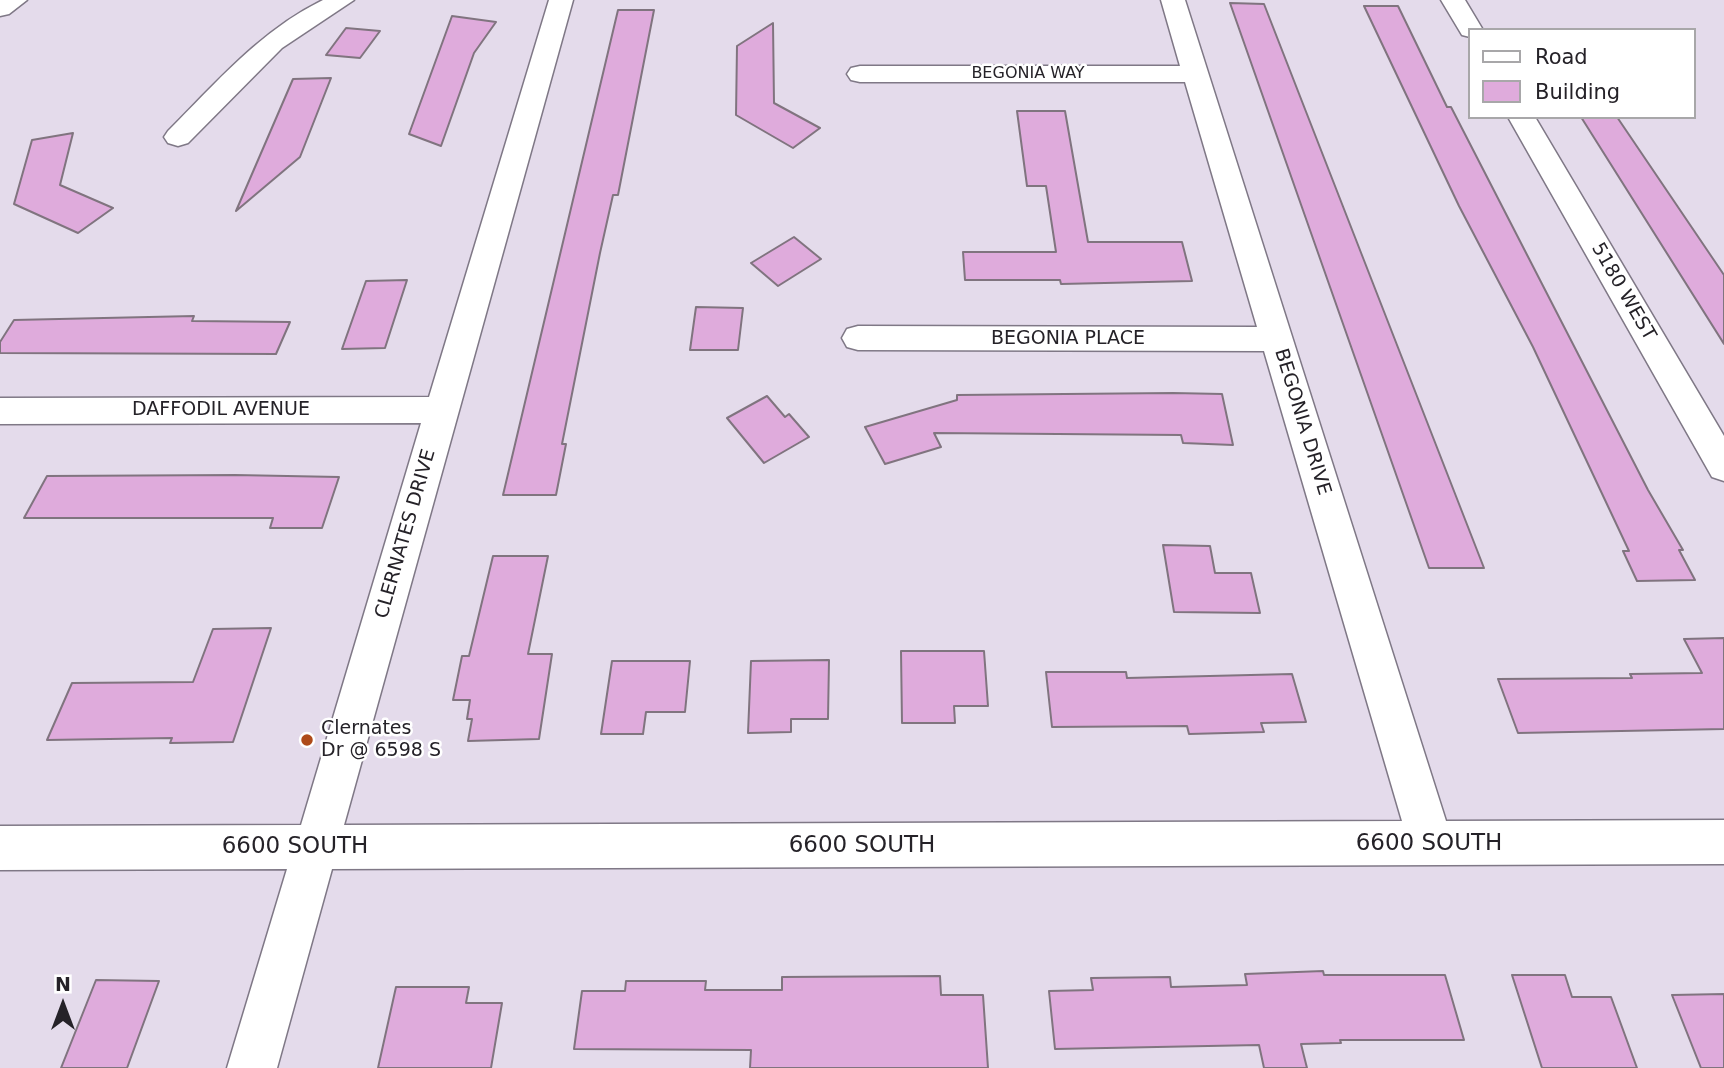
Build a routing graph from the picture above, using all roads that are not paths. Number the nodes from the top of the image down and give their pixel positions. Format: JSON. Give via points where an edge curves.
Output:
{"nodes":[{"id":1,"x":15,"y":0,"type":"edge"},
{"id":2,"x":342,"y":0,"type":"edge"},
{"id":3,"x":561,"y":0,"type":"edge"},
{"id":4,"x":1173,"y":0,"type":"edge"},
{"id":5,"x":1453,"y":0,"type":"edge"},
{"id":6,"x":0,"y":9,"type":"edge"},
{"id":7,"x":1470,"y":28,"type":"edge"},
{"id":8,"x":860,"y":74,"type":"dead end"},
{"id":9,"x":1196,"y":74,"type":"junction"},
{"id":10,"x":1522,"y":119,"type":"edge"},
{"id":11,"x":178,"y":137,"type":"dead end"},
{"id":12,"x":858,"y":338,"type":"dead end"},
{"id":13,"x":1277,"y":339,"type":"junction"},
{"id":14,"x":442,"y":410,"type":"junction"},
{"id":15,"x":0,"y":411,"type":"edge"},
{"id":16,"x":1724,"y":467,"type":"edge"},
{"id":17,"x":1724,"y":842,"type":"edge"},
{"id":18,"x":1431,"y":844,"type":"junction"},
{"id":19,"x":316,"y":847,"type":"junction"},
{"id":20,"x":0,"y":848,"type":"edge"},
{"id":21,"x":252,"y":1068,"type":"edge"}],
"edges":[{"from":1,"to":6,"type":"street"},
{"from":2,"to":11,"type":"street","via":[[302,19],[272,42]]},
{"from":3,"to":14,"type":"street","name":"CLERNATES DRIVE"},
{"from":4,"to":9,"type":"street","name":"BEGONIA DRIVE"},
{"from":5,"to":7,"type":"street"},
{"from":8,"to":9,"type":"street","name":"BEGONIA WAY"},
{"from":9,"to":13,"type":"street","name":"BEGONIA DRIVE"},
{"from":10,"to":16,"type":"street","name":"5180 WEST"},
{"from":12,"to":13,"type":"street","name":"BEGONIA PLACE"},
{"from":13,"to":18,"type":"street","name":"BEGONIA DRIVE"},
{"from":14,"to":15,"type":"street","name":"DAFFODIL AVENUE"},
{"from":14,"to":19,"type":"street","name":"CLERNATES DRIVE"},
{"from":17,"to":18,"type":"street","name":"6600 SOUTH"},
{"from":18,"to":19,"type":"street","name":"6600 SOUTH"},
{"from":19,"to":20,"type":"street","name":"6600 SOUTH"},
{"from":19,"to":21,"type":"street","name":"CLERNATES DRIVE"}]}
